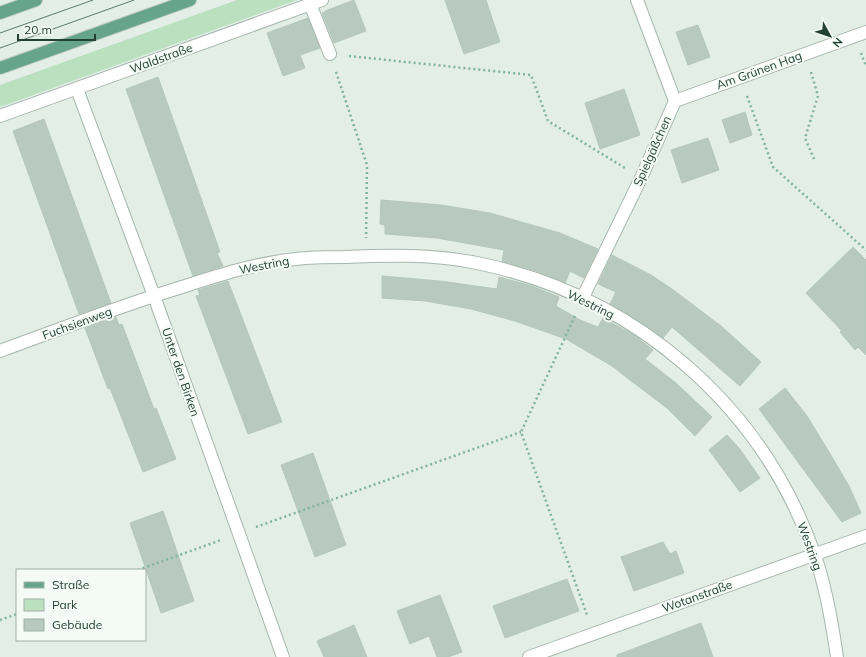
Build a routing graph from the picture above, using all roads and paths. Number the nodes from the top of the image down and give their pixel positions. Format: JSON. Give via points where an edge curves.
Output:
{"nodes":[{"id":1,"x":36,"y":0,"type":"edge"},
{"id":2,"x":190,"y":0,"type":"edge"},
{"id":3,"x":322,"y":0,"type":"edge"},
{"id":4,"x":637,"y":0,"type":"edge"},
{"id":5,"x":310,"y":4,"type":"junction"},
{"id":6,"x":0,"y":13,"type":"edge"},
{"id":7,"x":866,"y":32,"type":"edge"},
{"id":8,"x":330,"y":54,"type":"junction"},
{"id":9,"x":805,"y":54,"type":"junction"},
{"id":10,"x":0,"y":68,"type":"edge"},
{"id":11,"x":740,"y":77,"type":"junction"},
{"id":12,"x":77,"y":88,"type":"junction"},
{"id":13,"x":674,"y":101,"type":"junction"},
{"id":14,"x":0,"y":116,"type":"edge"},
{"id":15,"x":814,"y":159,"type":"dead end"},
{"id":16,"x":641,"y":178,"type":"junction"},
{"id":17,"x":866,"y":250,"type":"edge"},
{"id":18,"x":366,"y":256,"type":"junction"},
{"id":19,"x":154,"y":296,"type":"junction"},
{"id":20,"x":583,"y":297,"type":"junction"},
{"id":21,"x":0,"y":351,"type":"edge"},
{"id":22,"x":521,"y":432,"type":"junction"},
{"id":23,"x":238,"y":534,"type":"junction"},
{"id":24,"x":866,"y":536,"type":"edge"},
{"id":25,"x":815,"y":554,"type":"junction"},
{"id":26,"x":141,"y":569,"type":"edge"},
{"id":27,"x":16,"y":614,"type":"edge"},
{"id":28,"x":0,"y":620,"type":"edge"},
{"id":29,"x":594,"y":634,"type":"junction"},
{"id":30,"x":283,"y":657,"type":"edge"},
{"id":31,"x":529,"y":657,"type":"edge"},
{"id":32,"x":837,"y":657,"type":"edge"}],
"edges":[{"from":1,"to":6,"type":"main road"},
{"from":2,"to":10,"type":"main road"},
{"from":3,"to":5,"type":"street","name":"Waldstraße"},
{"from":4,"to":13,"type":"street","name":"Spielgäßchen"},
{"from":5,"to":8,"type":"street"},
{"from":5,"to":12,"type":"street","name":"Waldstraße"},
{"from":7,"to":9,"type":"street","name":"Am Grünen Hag"},
{"from":8,"to":16,"type":"path","via":[[532,75],[548,121]]},
{"from":8,"to":18,"type":"path","via":[[366,165]]},
{"from":9,"to":11,"type":"street","name":"Am Grünen Hag"},
{"from":9,"to":15,"type":"path","via":[[818,96],[806,138]]},
{"from":11,"to":13,"type":"street","name":"Am Grünen Hag"},
{"from":11,"to":17,"type":"path","via":[[773,167]]},
{"from":12,"to":14,"type":"street","name":"Waldstraße"},
{"from":12,"to":19,"type":"street","name":"Unter den Birken"},
{"from":13,"to":16,"type":"street","name":"Spielgäßchen"},
{"from":16,"to":20,"type":"street","name":"Spielgäßchen"},
{"from":18,"to":19,"type":"street","name":"Westring","via":[[296,259],[238,269]]},
{"from":18,"to":20,"type":"street","name":"Westring","via":[[426,256],[475,262],[526,275]]},
{"from":19,"to":21,"type":"street","name":"Fuchsienweg"},
{"from":19,"to":23,"type":"street","name":"Unter den Birken"},
{"from":20,"to":22,"type":"path"},
{"from":20,"to":25,"type":"street","name":"Westring","via":[[638,328],[686,364],[730,408],[775,470],[796,509]]},
{"from":22,"to":23,"type":"path"},
{"from":22,"to":29,"type":"path"},
{"from":23,"to":26,"type":"path"},
{"from":23,"to":30,"type":"street","name":"Unter den Birken"},
{"from":24,"to":25,"type":"street","name":"Wotanstraße"},
{"from":25,"to":29,"type":"street","name":"Wotanstraße"},
{"from":25,"to":32,"type":"street","name":"Westring","via":[[831,612]]},
{"from":27,"to":28,"type":"path"},
{"from":29,"to":31,"type":"street","name":"Wotanstraße"}]}
